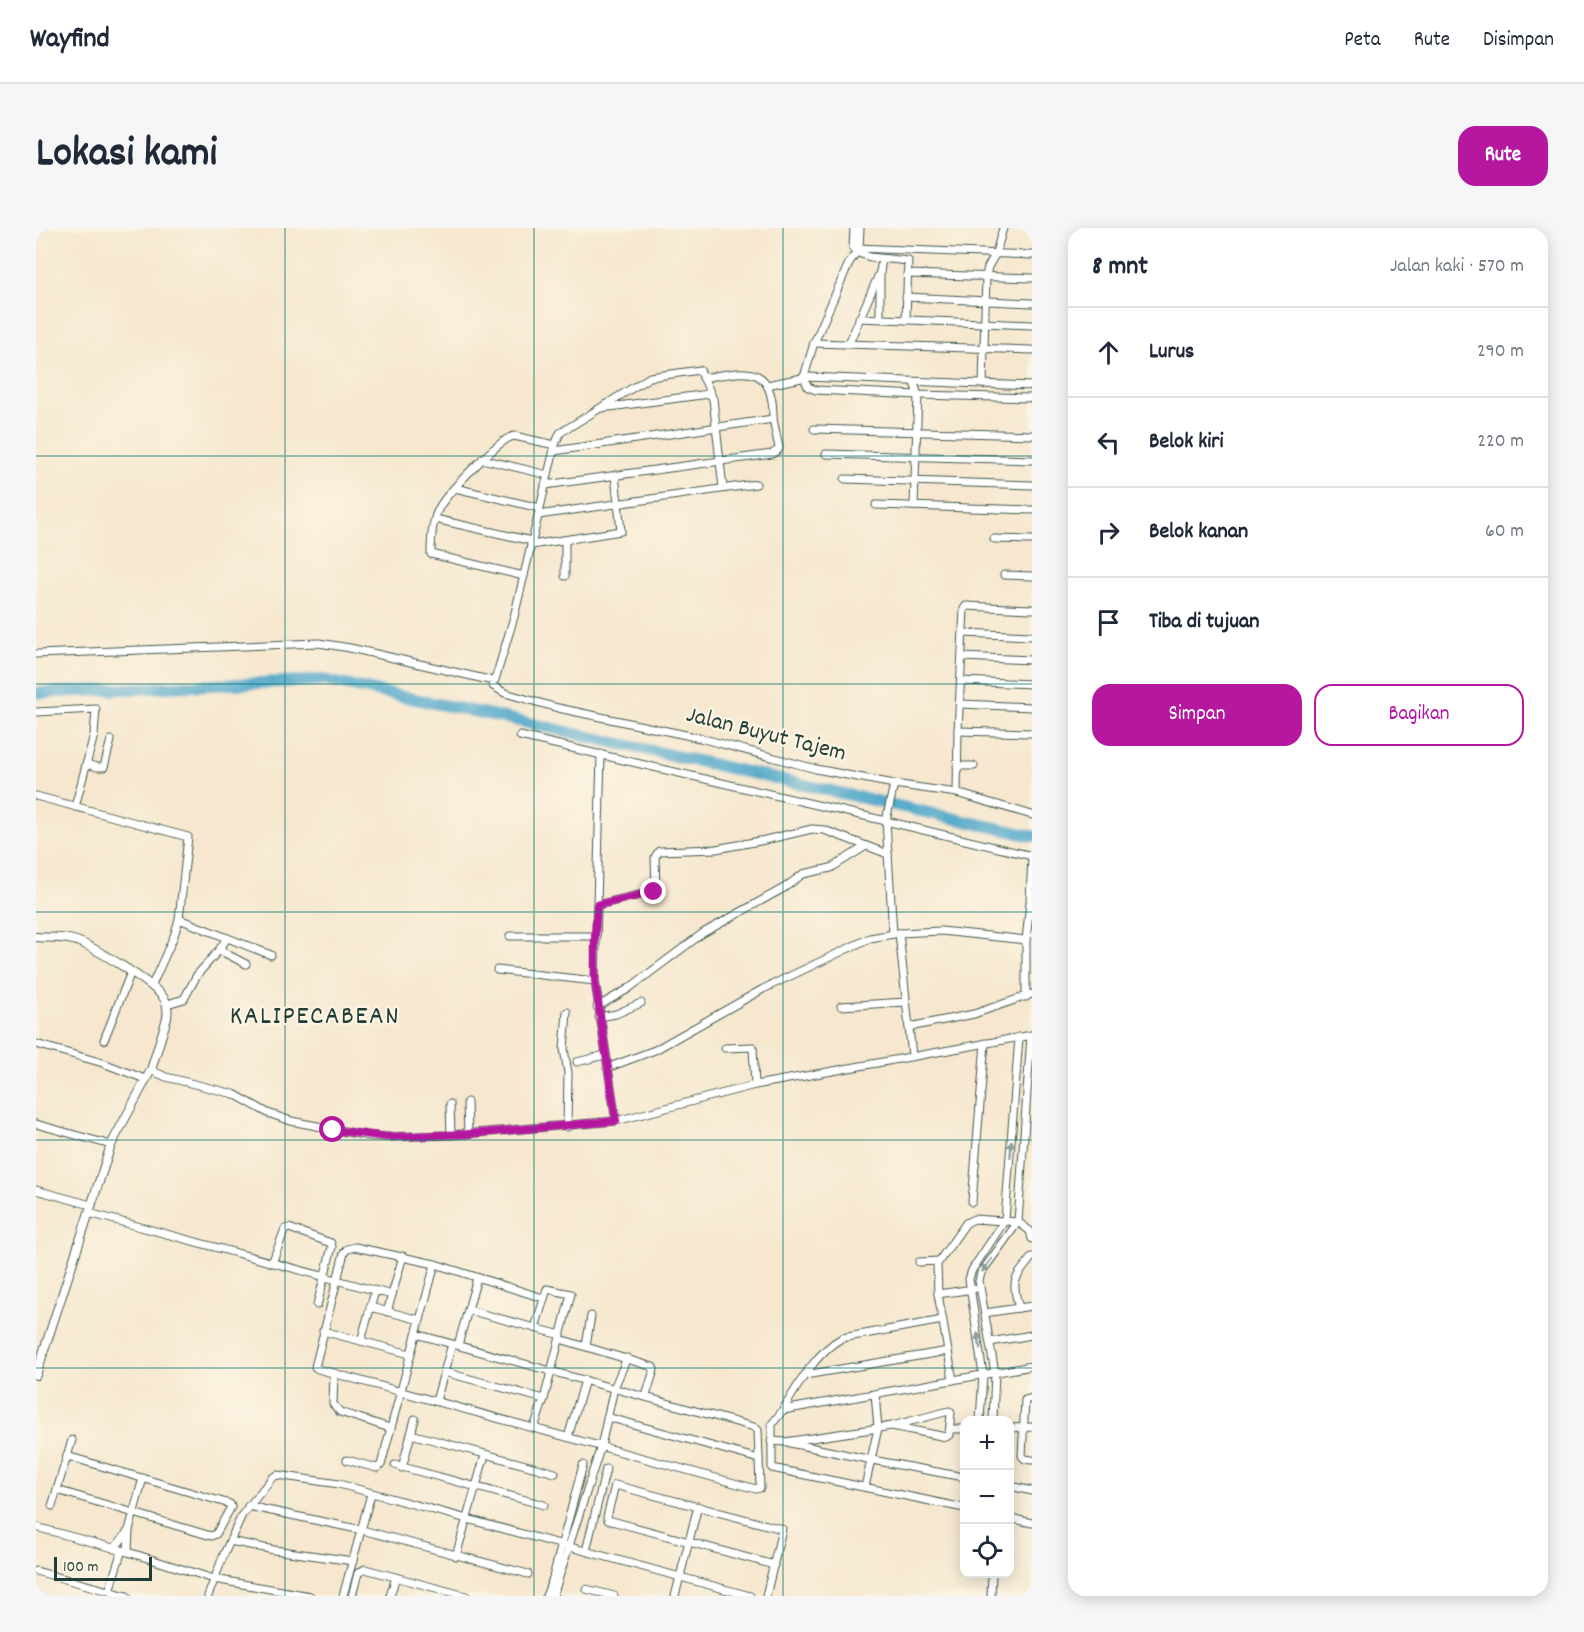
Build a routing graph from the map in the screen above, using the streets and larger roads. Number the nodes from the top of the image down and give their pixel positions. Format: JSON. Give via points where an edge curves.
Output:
{"nodes":[{"id":1,"x":854,"y":228,"type":"edge"},
{"id":2,"x":860,"y":228,"type":"edge"},
{"id":3,"x":1003,"y":228,"type":"edge"},
{"id":4,"x":856,"y":250,"type":"junction"},
{"id":5,"x":996,"y":253,"type":"junction"},
{"id":6,"x":1032,"y":255,"type":"edge"},
{"id":7,"x":882,"y":259,"type":"junction"},
{"id":8,"x":880,"y":272,"type":"junction"},
{"id":9,"x":907,"y":274,"type":"junction"},
{"id":10,"x":986,"y":276,"type":"junction"},
{"id":11,"x":1032,"y":278,"type":"edge"},
{"id":12,"x":906,"y":297,"type":"junction"},
{"id":13,"x":985,"y":302,"type":"junction"},
{"id":14,"x":1032,"y":303,"type":"edge"},
{"id":15,"x":859,"y":318,"type":"junction"},
{"id":16,"x":880,"y":318,"type":"junction"},
{"id":17,"x":906,"y":320,"type":"junction"},
{"id":18,"x":984,"y":323,"type":"junction"},
{"id":19,"x":1032,"y":325,"type":"edge"},
{"id":20,"x":814,"y":343,"type":"junction"},
{"id":21,"x":849,"y":343,"type":"junction"},
{"id":22,"x":983,"y":348,"type":"junction"},
{"id":23,"x":1032,"y":350,"type":"edge"},
{"id":24,"x":703,"y":378,"type":"junction"},
{"id":25,"x":801,"y":379,"type":"junction"},
{"id":26,"x":914,"y":382,"type":"junction"},
{"id":27,"x":982,"y":384,"type":"junction"},
{"id":28,"x":767,"y":385,"type":"junction"},
{"id":29,"x":1032,"y":386,"type":"edge"},
{"id":30,"x":709,"y":394,"type":"junction"},
{"id":31,"x":918,"y":395,"type":"junction"},
{"id":32,"x":1032,"y":398,"type":"edge"},
{"id":33,"x":597,"y":409,"type":"junction"},
{"id":34,"x":773,"y":419,"type":"junction"},
{"id":35,"x":716,"y":427,"type":"junction"},
{"id":36,"x":814,"y":429,"type":"dead end"},
{"id":37,"x":917,"y":430,"type":"junction"},
{"id":38,"x":1032,"y":435,"type":"edge"},
{"id":39,"x":554,"y":448,"type":"junction"},
{"id":40,"x":826,"y":454,"type":"dead end"},
{"id":41,"x":915,"y":456,"type":"junction"},
{"id":42,"x":482,"y":459,"type":"junction"},
{"id":43,"x":720,"y":460,"type":"junction"},
{"id":44,"x":1032,"y":460,"type":"edge"},
{"id":45,"x":548,"y":475,"type":"junction"},
{"id":46,"x":615,"y":475,"type":"junction"},
{"id":47,"x":845,"y":479,"type":"dead end"},
{"id":48,"x":915,"y":481,"type":"junction"},
{"id":49,"x":756,"y":484,"type":"dead end"},
{"id":50,"x":545,"y":485,"type":"junction"},
{"id":51,"x":1032,"y":485,"type":"edge"},
{"id":52,"x":455,"y":488,"type":"junction"},
{"id":53,"x":723,"y":488,"type":"junction"},
{"id":54,"x":619,"y":504,"type":"junction"},
{"id":55,"x":876,"y":505,"type":"dead end"},
{"id":56,"x":914,"y":506,"type":"junction"},
{"id":57,"x":1032,"y":510,"type":"edge"},
{"id":58,"x":539,"y":512,"type":"junction"},
{"id":59,"x":435,"y":519,"type":"junction"},
{"id":60,"x":994,"y":539,"type":"dead end"},
{"id":61,"x":565,"y":540,"type":"junction"},
{"id":62,"x":1032,"y":540,"type":"edge"},
{"id":63,"x":532,"y":543,"type":"junction"},
{"id":64,"x":1004,"y":575,"type":"dead end"},
{"id":65,"x":524,"y":576,"type":"junction"},
{"id":66,"x":565,"y":576,"type":"dead end"},
{"id":67,"x":1032,"y":576,"type":"edge"},
{"id":68,"x":1032,"y":609,"type":"edge"},
{"id":69,"x":964,"y":633,"type":"junction"},
{"id":70,"x":1032,"y":636,"type":"edge"},
{"id":71,"x":36,"y":654,"type":"edge"},
{"id":72,"x":962,"y":657,"type":"junction"},
{"id":73,"x":1032,"y":660,"type":"edge"},
{"id":74,"x":961,"y":681,"type":"junction"},
{"id":75,"x":492,"y":682,"type":"junction"},
{"id":76,"x":1032,"y":684,"type":"edge"},
{"id":77,"x":960,"y":704,"type":"junction"},
{"id":78,"x":1032,"y":706,"type":"edge"},
{"id":79,"x":36,"y":712,"type":"edge"},
{"id":80,"x":958,"y":731,"type":"junction"},
{"id":81,"x":1032,"y":733,"type":"edge"},
{"id":82,"x":520,"y":736,"type":"dead end"},
{"id":83,"x":111,"y":740,"type":"dead end"},
{"id":84,"x":601,"y":754,"type":"junction"},
{"id":85,"x":86,"y":764,"type":"junction"},
{"id":86,"x":957,"y":766,"type":"junction"},
{"id":87,"x":974,"y":766,"type":"dead end"},
{"id":88,"x":893,"y":787,"type":"junction"},
{"id":89,"x":957,"y":793,"type":"junction"},
{"id":90,"x":36,"y":796,"type":"edge"},
{"id":91,"x":75,"y":807,"type":"junction"},
{"id":92,"x":1032,"y":815,"type":"edge"},
{"id":93,"x":886,"y":820,"type":"junction"},
{"id":94,"x":866,"y":846,"type":"junction"},
{"id":95,"x":888,"y":854,"type":"junction"},
{"id":96,"x":1032,"y":856,"type":"edge"},
{"id":97,"x":1031,"y":871,"type":"edge"},
{"id":98,"x":1031,"y":902,"type":"edge"},
{"id":99,"x":597,"y":905,"type":"junction"},
{"id":100,"x":179,"y":919,"type":"junction"},
{"id":101,"x":896,"y":933,"type":"junction"},
{"id":102,"x":510,"y":936,"type":"dead end"},
{"id":103,"x":595,"y":936,"type":"junction"},
{"id":104,"x":36,"y":937,"type":"edge"},
{"id":105,"x":226,"y":938,"type":"junction"},
{"id":106,"x":1026,"y":940,"type":"junction"},
{"id":107,"x":219,"y":950,"type":"junction"},
{"id":108,"x":271,"y":955,"type":"dead end"},
{"id":109,"x":246,"y":964,"type":"dead end"},
{"id":110,"x":497,"y":970,"type":"dead end"},
{"id":111,"x":131,"y":972,"type":"junction"},
{"id":112,"x":595,"y":981,"type":"junction"},
{"id":113,"x":152,"y":985,"type":"junction"},
{"id":114,"x":1029,"y":995,"type":"edge"},
{"id":115,"x":906,"y":1002,"type":"junction"},
{"id":116,"x":640,"y":1003,"type":"dead end"},
{"id":117,"x":167,"y":1004,"type":"junction"},
{"id":118,"x":841,"y":1006,"type":"dead end"},
{"id":119,"x":597,"y":1007,"type":"junction"},
{"id":120,"x":567,"y":1012,"type":"dead end"},
{"id":121,"x":599,"y":1017,"type":"junction"},
{"id":122,"x":909,"y":1027,"type":"junction"},
{"id":123,"x":1031,"y":1035,"type":"edge"},
{"id":124,"x":1019,"y":1037,"type":"junction"},
{"id":125,"x":104,"y":1040,"type":"dead end"},
{"id":126,"x":985,"y":1043,"type":"junction"},
{"id":127,"x":36,"y":1044,"type":"edge"},
{"id":128,"x":725,"y":1048,"type":"dead end"},
{"id":129,"x":605,"y":1055,"type":"junction"},
{"id":130,"x":909,"y":1057,"type":"junction"},
{"id":131,"x":577,"y":1062,"type":"dead end"},
{"id":132,"x":607,"y":1068,"type":"junction"},
{"id":133,"x":151,"y":1070,"type":"junction"},
{"id":134,"x":144,"y":1079,"type":"junction"},
{"id":135,"x":1016,"y":1080,"type":"junction"},
{"id":136,"x":1028,"y":1080,"type":"junction"},
{"id":137,"x":755,"y":1085,"type":"junction"},
{"id":138,"x":467,"y":1102,"type":"dead end"},
{"id":139,"x":450,"y":1104,"type":"dead end"},
{"id":140,"x":616,"y":1121,"type":"junction"},
{"id":141,"x":36,"y":1124,"type":"edge"},
{"id":142,"x":567,"y":1127,"type":"junction"},
{"id":143,"x":468,"y":1134,"type":"junction"},
{"id":144,"x":451,"y":1135,"type":"junction"},
{"id":145,"x":111,"y":1145,"type":"junction"},
{"id":146,"x":36,"y":1190,"type":"edge"},
{"id":147,"x":972,"y":1202,"type":"dead end"},
{"id":148,"x":90,"y":1209,"type":"junction"},
{"id":149,"x":1018,"y":1216,"type":"junction"},
{"id":150,"x":1005,"y":1218,"type":"junction"},
{"id":151,"x":1032,"y":1239,"type":"edge"},
{"id":152,"x":403,"y":1256,"type":"junction"},
{"id":153,"x":1032,"y":1257,"type":"edge"},
{"id":154,"x":939,"y":1261,"type":"junction"},
{"id":155,"x":919,"y":1262,"type":"dead end"},
{"id":156,"x":272,"y":1263,"type":"junction"},
{"id":157,"x":435,"y":1264,"type":"junction"},
{"id":158,"x":477,"y":1278,"type":"junction"},
{"id":159,"x":330,"y":1280,"type":"junction"},
{"id":160,"x":980,"y":1288,"type":"junction"},
{"id":161,"x":970,"y":1290,"type":"junction"},
{"id":162,"x":375,"y":1291,"type":"junction"},
{"id":163,"x":938,"y":1294,"type":"junction"},
{"id":164,"x":392,"y":1295,"type":"junction"},
{"id":165,"x":543,"y":1298,"type":"junction"},
{"id":166,"x":317,"y":1305,"type":"dead end"},
{"id":167,"x":1032,"y":1306,"type":"edge"},
{"id":168,"x":370,"y":1307,"type":"junction"},
{"id":169,"x":1018,"y":1308,"type":"junction"},
{"id":170,"x":468,"y":1310,"type":"junction"},
{"id":171,"x":387,"y":1312,"type":"junction"},
{"id":172,"x":985,"y":1313,"type":"junction"},
{"id":173,"x":591,"y":1316,"type":"dead end"},
{"id":174,"x":420,"y":1320,"type":"junction"},
{"id":175,"x":943,"y":1320,"type":"junction"},
{"id":176,"x":535,"y":1328,"type":"junction"},
{"id":177,"x":324,"y":1331,"type":"junction"},
{"id":178,"x":416,"y":1334,"type":"junction"},
{"id":179,"x":1032,"y":1335,"type":"edge"},
{"id":180,"x":560,"y":1337,"type":"junction"},
{"id":181,"x":361,"y":1341,"type":"junction"},
{"id":182,"x":990,"y":1342,"type":"junction"},
{"id":183,"x":455,"y":1344,"type":"junction"},
{"id":184,"x":586,"y":1346,"type":"junction"},
{"id":185,"x":948,"y":1351,"type":"junction"},
{"id":186,"x":410,"y":1354,"type":"junction"},
{"id":187,"x":627,"y":1358,"type":"junction"},
{"id":188,"x":1032,"y":1366,"type":"edge"},
{"id":189,"x":551,"y":1371,"type":"junction"},
{"id":190,"x":444,"y":1372,"type":"junction"},
{"id":191,"x":334,"y":1373,"type":"junction"},
{"id":192,"x":995,"y":1373,"type":"junction"},
{"id":193,"x":36,"y":1375,"type":"edge"},
{"id":194,"x":983,"y":1375,"type":"junction"},
{"id":195,"x":805,"y":1376,"type":"junction"},
{"id":196,"x":585,"y":1380,"type":"junction"},
{"id":197,"x":953,"y":1380,"type":"junction"},
{"id":198,"x":614,"y":1388,"type":"junction"},
{"id":199,"x":400,"y":1391,"type":"junction"},
{"id":200,"x":875,"y":1394,"type":"junction"},
{"id":201,"x":646,"y":1396,"type":"junction"},
{"id":202,"x":1032,"y":1398,"type":"edge"},
{"id":203,"x":544,"y":1399,"type":"junction"},
{"id":204,"x":436,"y":1401,"type":"junction"},
{"id":205,"x":783,"y":1410,"type":"junction"},
{"id":206,"x":981,"y":1416,"type":"edge"},
{"id":207,"x":993,"y":1416,"type":"edge"},
{"id":208,"x":607,"y":1417,"type":"junction"},
{"id":209,"x":415,"y":1419,"type":"dead end"},
{"id":210,"x":892,"y":1426,"type":"junction"},
{"id":211,"x":390,"y":1428,"type":"junction"},
{"id":212,"x":534,"y":1428,"type":"junction"},
{"id":213,"x":878,"y":1428,"type":"junction"},
{"id":214,"x":1028,"y":1428,"type":"edge"},
{"id":215,"x":950,"y":1429,"type":"junction"},
{"id":216,"x":960,"y":1429,"type":"edge"},
{"id":217,"x":411,"y":1434,"type":"junction"},
{"id":218,"x":568,"y":1437,"type":"junction"},
{"id":219,"x":72,"y":1440,"type":"dead end"},
{"id":220,"x":785,"y":1442,"type":"junction"},
{"id":221,"x":766,"y":1444,"type":"junction"},
{"id":222,"x":601,"y":1446,"type":"junction"},
{"id":223,"x":485,"y":1455,"type":"junction"},
{"id":224,"x":67,"y":1456,"type":"junction"},
{"id":225,"x":347,"y":1460,"type":"dead end"},
{"id":226,"x":759,"y":1460,"type":"junction"},
{"id":227,"x":872,"y":1460,"type":"junction"},
{"id":228,"x":1032,"y":1460,"type":"edge"},
{"id":229,"x":583,"y":1465,"type":"dead end"},
{"id":230,"x":606,"y":1469,"type":"dead end"},
{"id":231,"x":555,"y":1473,"type":"dead end"},
{"id":232,"x":960,"y":1476,"type":"edge"},
{"id":233,"x":143,"y":1478,"type":"junction"},
{"id":234,"x":476,"y":1487,"type":"junction"},
{"id":235,"x":865,"y":1487,"type":"junction"},
{"id":236,"x":1014,"y":1487,"type":"edge"},
{"id":237,"x":57,"y":1490,"type":"junction"},
{"id":238,"x":1032,"y":1491,"type":"edge"},
{"id":239,"x":371,"y":1494,"type":"junction"},
{"id":240,"x":544,"y":1505,"type":"dead end"},
{"id":241,"x":52,"y":1506,"type":"dead end"},
{"id":242,"x":249,"y":1506,"type":"junction"},
{"id":243,"x":698,"y":1506,"type":"junction"},
{"id":244,"x":960,"y":1507,"type":"edge"},
{"id":245,"x":134,"y":1513,"type":"junction"},
{"id":246,"x":1014,"y":1519,"type":"edge"},
{"id":247,"x":467,"y":1520,"type":"junction"},
{"id":248,"x":1032,"y":1523,"type":"edge"},
{"id":249,"x":36,"y":1527,"type":"edge"},
{"id":250,"x":129,"y":1530,"type":"junction"},
{"id":251,"x":362,"y":1530,"type":"junction"},
{"id":252,"x":230,"y":1540,"type":"junction"},
{"id":253,"x":688,"y":1541,"type":"junction"},
{"id":254,"x":564,"y":1545,"type":"junction"},
{"id":255,"x":121,"y":1550,"type":"junction"},
{"id":256,"x":586,"y":1551,"type":"junction"},
{"id":257,"x":456,"y":1556,"type":"junction"},
{"id":258,"x":353,"y":1561,"type":"junction"},
{"id":259,"x":774,"y":1565,"type":"junction"},
{"id":260,"x":36,"y":1571,"type":"edge"},
{"id":261,"x":528,"y":1574,"type":"dead end"},
{"id":262,"x":209,"y":1577,"type":"junction"},
{"id":263,"x":396,"y":1577,"type":"junction"},
{"id":264,"x":680,"y":1577,"type":"junction"},
{"id":265,"x":992,"y":1578,"type":"edge"},
{"id":266,"x":586,"y":1588,"type":"dead end"},
{"id":267,"x":109,"y":1591,"type":"junction"},
{"id":268,"x":128,"y":1596,"type":"edge"},
{"id":269,"x":208,"y":1596,"type":"edge"},
{"id":270,"x":309,"y":1596,"type":"edge"},
{"id":271,"x":343,"y":1596,"type":"edge"},
{"id":272,"x":352,"y":1596,"type":"edge"},
{"id":273,"x":390,"y":1596,"type":"edge"},
{"id":274,"x":466,"y":1596,"type":"edge"},
{"id":275,"x":546,"y":1596,"type":"edge"},
{"id":276,"x":553,"y":1596,"type":"edge"},
{"id":277,"x":614,"y":1596,"type":"edge"},
{"id":278,"x":675,"y":1596,"type":"edge"},
{"id":279,"x":750,"y":1596,"type":"edge"},
{"id":280,"x":766,"y":1596,"type":"edge"},
{"id":281,"x":991,"y":1596,"type":"edge"}],
"edges":[{"from":1,"to":4,"type":"street"},
{"from":2,"to":4,"type":"street"},
{"from":3,"to":5,"type":"street"},
{"from":4,"to":5,"type":"street"},
{"from":4,"to":7,"type":"street","via":[[864,256]]},
{"from":4,"to":20,"type":"street"},
{"from":5,"to":6,"type":"street"},
{"from":5,"to":10,"type":"street"},
{"from":7,"to":8,"type":"street"},
{"from":7,"to":9,"type":"street","via":[[908,261]]},
{"from":8,"to":15,"type":"street"},
{"from":8,"to":16,"type":"street"},
{"from":9,"to":10,"type":"street"},
{"from":9,"to":12,"type":"street"},
{"from":10,"to":11,"type":"street"},
{"from":10,"to":13,"type":"street"},
{"from":12,"to":13,"type":"street"},
{"from":12,"to":17,"type":"street"},
{"from":13,"to":14,"type":"street"},
{"from":13,"to":18,"type":"street"},
{"from":15,"to":16,"type":"street"},
{"from":15,"to":21,"type":"street"},
{"from":16,"to":17,"type":"street"},
{"from":17,"to":18,"type":"street"},
{"from":18,"to":19,"type":"street"},
{"from":18,"to":22,"type":"street"},
{"from":20,"to":21,"type":"street"},
{"from":20,"to":25,"type":"street"},
{"from":21,"to":22,"type":"street"},
{"from":22,"to":23,"type":"street"},
{"from":22,"to":27,"type":"street"},
{"from":24,"to":28,"type":"street","via":[[755,373]]},
{"from":24,"to":30,"type":"street"},
{"from":24,"to":33,"type":"street","via":[[700,370],[650,377]]},
{"from":25,"to":26,"type":"street"},
{"from":25,"to":28,"type":"street"},
{"from":25,"to":31,"type":"street","via":[[816,390]]},
{"from":26,"to":27,"type":"street"},
{"from":26,"to":31,"type":"street"},
{"from":27,"to":29,"type":"street"},
{"from":28,"to":34,"type":"street"},
{"from":30,"to":33,"type":"street"},
{"from":30,"to":35,"type":"street"},
{"from":31,"to":32,"type":"street"},
{"from":31,"to":37,"type":"street"},
{"from":33,"to":39,"type":"street","via":[[560,433]]},
{"from":34,"to":35,"type":"street"},
{"from":34,"to":43,"type":"street","via":[[778,450]]},
{"from":35,"to":39,"type":"street"},
{"from":35,"to":43,"type":"street"},
{"from":36,"to":37,"type":"street"},
{"from":37,"to":38,"type":"street"},
{"from":37,"to":41,"type":"street"},
{"from":39,"to":42,"type":"street","via":[[511,436]]},
{"from":39,"to":45,"type":"street"},
{"from":40,"to":41,"type":"street"},
{"from":41,"to":44,"type":"street"},
{"from":41,"to":48,"type":"street"},
{"from":42,"to":45,"type":"street"},
{"from":42,"to":52,"type":"street"},
{"from":43,"to":46,"type":"street"},
{"from":43,"to":53,"type":"street"},
{"from":45,"to":50,"type":"street"},
{"from":46,"to":50,"type":"street"},
{"from":46,"to":54,"type":"street"},
{"from":47,"to":48,"type":"street"},
{"from":48,"to":51,"type":"street"},
{"from":48,"to":56,"type":"street"},
{"from":49,"to":53,"type":"street"},
{"from":50,"to":58,"type":"street"},
{"from":52,"to":58,"type":"street"},
{"from":52,"to":59,"type":"street","via":[[438,508]]},
{"from":53,"to":54,"type":"street"},
{"from":54,"to":58,"type":"street"},
{"from":54,"to":61,"type":"street","via":[[621,531]]},
{"from":55,"to":56,"type":"street"},
{"from":56,"to":57,"type":"street"},
{"from":58,"to":63,"type":"street"},
{"from":59,"to":63,"type":"street"},
{"from":59,"to":65,"type":"street","via":[[431,554]]},
{"from":60,"to":62,"type":"street"},
{"from":61,"to":63,"type":"street"},
{"from":61,"to":66,"type":"street"},
{"from":63,"to":65,"type":"street"},
{"from":64,"to":67,"type":"street"},
{"from":65,"to":75,"type":"street"},
{"from":68,"to":69,"type":"street","via":[[965,607]]},
{"from":69,"to":70,"type":"street"},
{"from":69,"to":72,"type":"street"},
{"from":71,"to":75,"type":"street","name":"Jalan Buyut Tajem","via":[[319,643]]},
{"from":72,"to":73,"type":"street"},
{"from":72,"to":74,"type":"street"},
{"from":74,"to":76,"type":"street"},
{"from":74,"to":77,"type":"street"},
{"from":75,"to":88,"type":"street","name":"Jalan Buyut Tajem","via":[[505,693],[558,708],[700,738]]},
{"from":77,"to":78,"type":"street"},
{"from":77,"to":80,"type":"street"},
{"from":79,"to":85,"type":"street","via":[[96,709]]},
{"from":80,"to":81,"type":"street"},
{"from":80,"to":86,"type":"street"},
{"from":82,"to":84,"type":"street"},
{"from":83,"to":85,"type":"street","via":[[104,767]]},
{"from":84,"to":93,"type":"street"},
{"from":84,"to":99,"type":"street"},
{"from":85,"to":91,"type":"street"},
{"from":86,"to":87,"type":"street"},
{"from":86,"to":89,"type":"street"},
{"from":88,"to":89,"type":"street","name":"Jalan Buyut Tajem"},
{"from":88,"to":93,"type":"street"},
{"from":89,"to":92,"type":"street","name":"Jalan Buyut Tajem"},
{"from":90,"to":91,"type":"street"},
{"from":91,"to":100,"type":"street","via":[[188,837]]},
{"from":93,"to":95,"type":"street"},
{"from":93,"to":96,"type":"street"},
{"from":94,"to":95,"type":"street"},
{"from":94,"to":99,"type":"street","via":[[812,828],[716,849],[659,850],[655,856],[656,891]]},
{"from":94,"to":119,"type":"street","via":[[831,868],[803,874],[703,933]]},
{"from":95,"to":101,"type":"street"},
{"from":96,"to":97,"type":"street"},
{"from":97,"to":98,"type":"street"},
{"from":98,"to":106,"type":"street"},
{"from":99,"to":103,"type":"street"},
{"from":100,"to":105,"type":"street"},
{"from":100,"to":113,"type":"street"},
{"from":101,"to":106,"type":"street","via":[[941,931]]},
{"from":101,"to":115,"type":"street"},
{"from":101,"to":132,"type":"street","via":[[860,941],[763,989],[655,1050]]},
{"from":102,"to":103,"type":"street"},
{"from":103,"to":112,"type":"street"},
{"from":104,"to":111,"type":"street","via":[[76,941]]},
{"from":105,"to":107,"type":"street"},
{"from":105,"to":108,"type":"street"},
{"from":106,"to":114,"type":"street"},
{"from":107,"to":109,"type":"street"},
{"from":107,"to":117,"type":"street","via":[[184,999]]},
{"from":110,"to":112,"type":"street"},
{"from":111,"to":113,"type":"street"},
{"from":111,"to":125,"type":"street"},
{"from":112,"to":119,"type":"street"},
{"from":113,"to":117,"type":"street"},
{"from":114,"to":122,"type":"street","via":[[974,1014]]},
{"from":115,"to":118,"type":"street"},
{"from":115,"to":122,"type":"street"},
{"from":116,"to":121,"type":"street"},
{"from":117,"to":133,"type":"street","via":[[167,1018]]},
{"from":119,"to":121,"type":"street"},
{"from":120,"to":142,"type":"street"},
{"from":121,"to":129,"type":"street"},
{"from":122,"to":130,"type":"street"},
{"from":123,"to":124,"type":"street"},
{"from":123,"to":136,"type":"street"},
{"from":124,"to":126,"type":"street"},
{"from":124,"to":135,"type":"street"},
{"from":126,"to":130,"type":"street"},
{"from":126,"to":147,"type":"street"},
{"from":127,"to":134,"type":"street"},
{"from":128,"to":137,"type":"street","via":[[753,1047]]},
{"from":129,"to":131,"type":"street"},
{"from":129,"to":132,"type":"street"},
{"from":130,"to":137,"type":"street"},
{"from":132,"to":140,"type":"street"},
{"from":133,"to":134,"type":"street"},
{"from":133,"to":144,"type":"street","via":[[234,1094],[291,1122],[369,1136]]},
{"from":134,"to":145,"type":"street"},
{"from":135,"to":136,"type":"street"},
{"from":150,"to":135,"type":"street","one_way":true},
{"from":136,"to":149,"type":"street"},
{"from":137,"to":140,"type":"street"},
{"from":138,"to":143,"type":"street"},
{"from":139,"to":144,"type":"street"},
{"from":140,"to":142,"type":"street"},
{"from":141,"to":145,"type":"street"},
{"from":142,"to":143,"type":"street"},
{"from":143,"to":144,"type":"street"},
{"from":145,"to":148,"type":"street"},
{"from":146,"to":148,"type":"street"},
{"from":148,"to":156,"type":"street"},
{"from":148,"to":193,"type":"street"},
{"from":149,"to":150,"type":"street"},
{"from":149,"to":151,"type":"street"},
{"from":149,"to":160,"type":"street","one_way":true,"via":[[981,1273]]},
{"from":150,"to":154,"type":"street","via":[[970,1220]]},
{"from":150,"to":161,"type":"street","via":[[972,1270]]},
{"from":152,"to":157,"type":"street"},
{"from":152,"to":159,"type":"street","via":[[351,1248]]},
{"from":152,"to":164,"type":"street"},
{"from":153,"to":169,"type":"street","via":[[1014,1282]]},
{"from":154,"to":155,"type":"street"},
{"from":154,"to":163,"type":"street"},
{"from":156,"to":159,"type":"street"},
{"from":156,"to":159,"type":"street","via":[[284,1230],[290,1228],[331,1243]]},
{"from":157,"to":158,"type":"street"},
{"from":157,"to":174,"type":"street"},
{"from":158,"to":165,"type":"street"},
{"from":158,"to":170,"type":"street"},
{"from":159,"to":162,"type":"street"},
{"from":159,"to":166,"type":"street"},
{"from":159,"to":177,"type":"street"},
{"from":160,"to":161,"type":"street"},
{"from":160,"to":172,"type":"street"},
{"from":161,"to":163,"type":"street"},
{"from":194,"to":161,"type":"street","one_way":true},
{"from":162,"to":164,"type":"street"},
{"from":162,"to":168,"type":"street"},
{"from":163,"to":175,"type":"street"},
{"from":164,"to":171,"type":"street"},
{"from":165,"to":176,"type":"street"},
{"from":165,"to":180,"type":"street","via":[[549,1288],[571,1294]]},
{"from":167,"to":169,"type":"street"},
{"from":168,"to":171,"type":"street"},
{"from":168,"to":181,"type":"street"},
{"from":169,"to":172,"type":"street"},
{"from":170,"to":176,"type":"street"},
{"from":170,"to":183,"type":"street"},
{"from":171,"to":174,"type":"street"},
{"from":172,"to":182,"type":"street"},
{"from":173,"to":184,"type":"street"},
{"from":174,"to":178,"type":"street"},
{"from":175,"to":185,"type":"street"},
{"from":175,"to":195,"type":"street","via":[[842,1338],[828,1348]]},
{"from":176,"to":180,"type":"street"},
{"from":177,"to":181,"type":"street"},
{"from":177,"to":191,"type":"street","via":[[315,1367]]},
{"from":178,"to":183,"type":"street"},
{"from":178,"to":186,"type":"street"},
{"from":179,"to":182,"type":"street"},
{"from":180,"to":184,"type":"street"},
{"from":180,"to":189,"type":"street"},
{"from":181,"to":186,"type":"street"},
{"from":182,"to":192,"type":"street"},
{"from":183,"to":189,"type":"street"},
{"from":183,"to":190,"type":"street"},
{"from":184,"to":187,"type":"street"},
{"from":185,"to":195,"type":"street"},
{"from":185,"to":197,"type":"street"},
{"from":186,"to":199,"type":"street"},
{"from":187,"to":198,"type":"street"},
{"from":187,"to":201,"type":"street","via":[[653,1367]]},
{"from":188,"to":192,"type":"street"},
{"from":189,"to":196,"type":"street"},
{"from":189,"to":203,"type":"street"},
{"from":190,"to":203,"type":"street"},
{"from":190,"to":204,"type":"street"},
{"from":191,"to":199,"type":"street"},
{"from":191,"to":211,"type":"street","via":[[335,1408]]},
{"from":192,"to":194,"type":"street"},
{"from":192,"to":207,"type":"street"},
{"from":194,"to":197,"type":"street"},
{"from":194,"to":206,"type":"street"},
{"from":195,"to":205,"type":"street"},
{"from":196,"to":198,"type":"street"},
{"from":196,"to":218,"type":"street"},
{"from":197,"to":200,"type":"street"},
{"from":198,"to":201,"type":"street"},
{"from":198,"to":208,"type":"street"},
{"from":199,"to":204,"type":"street"},
{"from":199,"to":211,"type":"street"},
{"from":200,"to":205,"type":"street"},
{"from":200,"to":213,"type":"street"},
{"from":201,"to":221,"type":"street","via":[[754,1427]]},
{"from":202,"to":214,"type":"street","via":[[1023,1404]]},
{"from":203,"to":212,"type":"street"},
{"from":204,"to":212,"type":"street"},
{"from":205,"to":221,"type":"street","via":[[772,1424]]},
{"from":208,"to":222,"type":"street"},
{"from":208,"to":226,"type":"street"},
{"from":209,"to":217,"type":"street"},
{"from":210,"to":213,"type":"street"},
{"from":210,"to":215,"type":"street","via":[[946,1437]]},
{"from":210,"to":215,"type":"street","via":[[949,1411]]},
{"from":211,"to":225,"type":"street","via":[[380,1466]]},
{"from":212,"to":218,"type":"street"},
{"from":213,"to":220,"type":"street"},
{"from":213,"to":227,"type":"street"},
{"from":214,"to":228,"type":"street","via":[[1022,1456]]},
{"from":215,"to":216,"type":"street"},
{"from":217,"to":223,"type":"street"},
{"from":217,"to":234,"type":"street","via":[[399,1466]]},
{"from":218,"to":222,"type":"street"},
{"from":219,"to":224,"type":"street"},
{"from":220,"to":221,"type":"street"},
{"from":220,"to":227,"type":"street"},
{"from":221,"to":226,"type":"street"},
{"from":221,"to":235,"type":"street","via":[[772,1468]]},
{"from":222,"to":226,"type":"street","via":[[756,1489],[760,1486]]},
{"from":222,"to":254,"type":"street"},
{"from":223,"to":231,"type":"street"},
{"from":223,"to":234,"type":"street"},
{"from":224,"to":233,"type":"street"},
{"from":224,"to":237,"type":"street"},
{"from":227,"to":232,"type":"street"},
{"from":227,"to":235,"type":"street"},
{"from":229,"to":254,"type":"street"},
{"from":230,"to":256,"type":"street"},
{"from":233,"to":245,"type":"street"},
{"from":233,"to":245,"type":"street","via":[[231,1507],[214,1536]]},
{"from":234,"to":240,"type":"street"},
{"from":234,"to":247,"type":"street"},
{"from":235,"to":244,"type":"street"},
{"from":236,"to":238,"type":"street"},
{"from":237,"to":241,"type":"street"},
{"from":237,"to":245,"type":"street"},
{"from":239,"to":242,"type":"street","via":[[339,1484],[277,1475]]},
{"from":239,"to":247,"type":"street"},
{"from":239,"to":251,"type":"street"},
{"from":242,"to":251,"type":"street"},
{"from":242,"to":252,"type":"street"},
{"from":243,"to":253,"type":"street"},
{"from":243,"to":253,"type":"street","via":[[614,1486],[607,1518],[610,1521]]},
{"from":243,"to":259,"type":"street","via":[[782,1529]]},
{"from":245,"to":250,"type":"street"},
{"from":246,"to":248,"type":"street"},
{"from":247,"to":254,"type":"street"},
{"from":247,"to":257,"type":"street"},
{"from":249,"to":255,"type":"street"},
{"from":250,"to":255,"type":"street"},
{"from":250,"to":255,"type":"street"},
{"from":251,"to":257,"type":"street"},
{"from":251,"to":258,"type":"street"},
{"from":252,"to":258,"type":"street"},
{"from":252,"to":262,"type":"street"},
{"from":253,"to":259,"type":"street"},
{"from":253,"to":264,"type":"street"},
{"from":254,"to":256,"type":"street"},
{"from":254,"to":275,"type":"street"},
{"from":254,"to":276,"type":"street"},
{"from":255,"to":262,"type":"street"},
{"from":255,"to":267,"type":"street"},
{"from":256,"to":264,"type":"street"},
{"from":257,"to":261,"type":"street"},
{"from":258,"to":271,"type":"street"},
{"from":259,"to":280,"type":"street"},
{"from":260,"to":267,"type":"street"},
{"from":262,"to":269,"type":"street"},
{"from":262,"to":270,"type":"street"},
{"from":263,"to":272,"type":"street","via":[[363,1569],[358,1573]]},
{"from":263,"to":273,"type":"street"},
{"from":263,"to":274,"type":"street"},
{"from":264,"to":278,"type":"street"},
{"from":264,"to":279,"type":"street"},
{"from":265,"to":281,"type":"street"},
{"from":266,"to":277,"type":"street"},
{"from":267,"to":268,"type":"street"}]}
